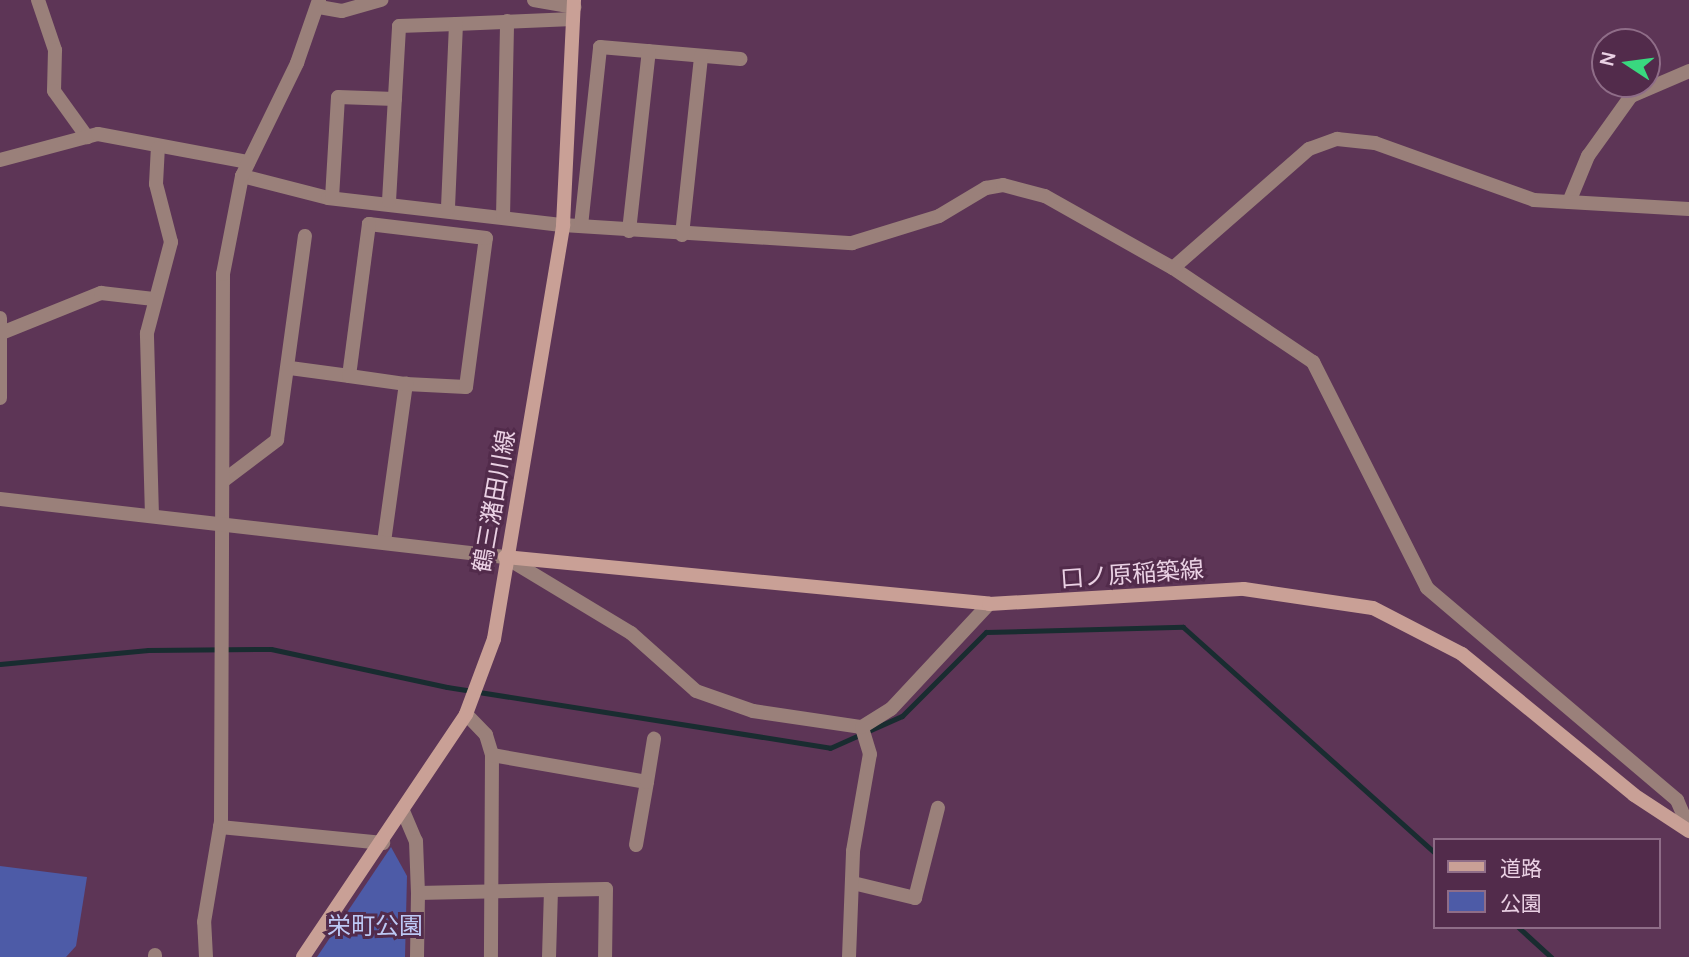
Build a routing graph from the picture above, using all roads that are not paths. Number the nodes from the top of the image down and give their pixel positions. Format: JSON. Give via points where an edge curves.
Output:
{"nodes":[{"id":1,"x":38,"y":0,"type":"edge"},
{"id":2,"x":381,"y":0,"type":"edge"},
{"id":3,"x":534,"y":0,"type":"edge"},
{"id":4,"x":319,"y":4,"type":"edge"},
{"id":5,"x":574,"y":9,"type":"edge"},
{"id":6,"x":507,"y":21,"type":"junction"},
{"id":7,"x":456,"y":24,"type":"junction"},
{"id":8,"x":649,"y":51,"type":"junction"},
{"id":9,"x":701,"y":55,"type":"junction"},
{"id":10,"x":740,"y":59,"type":"dead end"},
{"id":11,"x":1689,"y":71,"type":"edge"},
{"id":12,"x":395,"y":99,"type":"junction"},
{"id":13,"x":87,"y":138,"type":"junction"},
{"id":14,"x":158,"y":148,"type":"junction"},
{"id":15,"x":0,"y":160,"type":"edge"},
{"id":16,"x":245,"y":169,"type":"junction"},
{"id":17,"x":332,"y":198,"type":"junction"},
{"id":18,"x":389,"y":201,"type":"junction"},
{"id":19,"x":1569,"y":202,"type":"junction"},
{"id":20,"x":448,"y":209,"type":"junction"},
{"id":21,"x":1689,"y":209,"type":"edge"},
{"id":22,"x":503,"y":217,"type":"junction"},
{"id":23,"x":563,"y":225,"type":"junction"},
{"id":24,"x":581,"y":226,"type":"junction"},
{"id":25,"x":629,"y":230,"type":"junction"},
{"id":26,"x":682,"y":235,"type":"junction"},
{"id":27,"x":305,"y":236,"type":"dead end"},
{"id":28,"x":1174,"y":268,"type":"junction"},
{"id":29,"x":154,"y":299,"type":"junction"},
{"id":30,"x":2,"y":325,"type":"edge"},
{"id":31,"x":290,"y":368,"type":"junction"},
{"id":32,"x":349,"y":376,"type":"junction"},
{"id":33,"x":406,"y":384,"type":"junction"},
{"id":34,"x":0,"y":398,"type":"edge"},
{"id":35,"x":223,"y":481,"type":"junction"},
{"id":36,"x":0,"y":499,"type":"edge"},
{"id":37,"x":152,"y":516,"type":"junction"},
{"id":38,"x":223,"y":523,"type":"junction"},
{"id":39,"x":384,"y":542,"type":"junction"},
{"id":40,"x":505,"y":557,"type":"junction"},
{"id":41,"x":989,"y":604,"type":"junction"},
{"id":42,"x":466,"y":714,"type":"junction"},
{"id":43,"x":862,"y":727,"type":"junction"},
{"id":44,"x":654,"y":739,"type":"dead end"},
{"id":45,"x":492,"y":755,"type":"junction"},
{"id":46,"x":647,"y":782,"type":"junction"},
{"id":47,"x":938,"y":808,"type":"dead end"},
{"id":48,"x":404,"y":811,"type":"junction"},
{"id":49,"x":220,"y":827,"type":"junction"},
{"id":50,"x":1689,"y":829,"type":"edge"},
{"id":51,"x":383,"y":843,"type":"junction"},
{"id":52,"x":636,"y":845,"type":"dead end"},
{"id":53,"x":853,"y":883,"type":"junction"},
{"id":54,"x":551,"y":890,"type":"junction"},
{"id":55,"x":492,"y":891,"type":"junction"},
{"id":56,"x":418,"y":893,"type":"junction"},
{"id":57,"x":206,"y":957,"type":"edge"},
{"id":58,"x":303,"y":957,"type":"edge"},
{"id":59,"x":417,"y":957,"type":"edge"},
{"id":60,"x":491,"y":957,"type":"edge"},
{"id":61,"x":549,"y":957,"type":"edge"},
{"id":62,"x":605,"y":957,"type":"edge"},
{"id":63,"x":849,"y":957,"type":"edge"}],
"edges":[{"from":1,"to":13,"type":"street","via":[[55,50],[54,91]]},
{"from":2,"to":4,"type":"street","via":[[350,10]]},
{"from":3,"to":5,"type":"street"},
{"from":4,"to":16,"type":"street"},
{"from":5,"to":6,"type":"street"},
{"from":5,"to":23,"type":"main road","name":"鶴三潴田川線"},
{"from":6,"to":7,"type":"street"},
{"from":6,"to":22,"type":"street"},
{"from":7,"to":12,"type":"street","via":[[400,26]]},
{"from":7,"to":20,"type":"street"},
{"from":8,"to":9,"type":"street"},
{"from":8,"to":24,"type":"street","via":[[600,47]]},
{"from":8,"to":25,"type":"street"},
{"from":9,"to":10,"type":"street"},
{"from":9,"to":26,"type":"street"},
{"from":11,"to":19,"type":"street","via":[[1631,96],[1588,156]]},
{"from":12,"to":17,"type":"street","via":[[338,97]]},
{"from":12,"to":18,"type":"street"},
{"from":13,"to":14,"type":"street","via":[[117,136]]},
{"from":13,"to":15,"type":"street"},
{"from":14,"to":16,"type":"street"},
{"from":14,"to":29,"type":"street","via":[[156,184],[171,242]]},
{"from":16,"to":17,"type":"street"},
{"from":16,"to":35,"type":"street","via":[[223,274]]},
{"from":17,"to":18,"type":"street"},
{"from":18,"to":20,"type":"street"},
{"from":19,"to":21,"type":"street"},
{"from":19,"to":28,"type":"street","via":[[1534,200],[1375,143],[1337,139],[1309,149]]},
{"from":20,"to":22,"type":"street"},
{"from":22,"to":23,"type":"street"},
{"from":23,"to":24,"type":"street"},
{"from":23,"to":40,"type":"main road","name":"鶴三潴田川線"},
{"from":24,"to":25,"type":"street"},
{"from":25,"to":26,"type":"street"},
{"from":26,"to":28,"type":"street","via":[[852,243],[920,224],[1003,184],[1045,196]]},
{"from":27,"to":31,"type":"street"},
{"from":28,"to":50,"type":"street","via":[[1314,362],[1427,588],[1677,800]]},
{"from":29,"to":30,"type":"street","via":[[101,293]]},
{"from":29,"to":37,"type":"street","via":[[147,333]]},
{"from":30,"to":34,"type":"street"},
{"from":31,"to":32,"type":"street"},
{"from":31,"to":35,"type":"street","via":[[277,440]]},
{"from":32,"to":33,"type":"street"},
{"from":32,"to":33,"type":"street","via":[[369,224],[486,238],[466,387]]},
{"from":33,"to":39,"type":"street"},
{"from":35,"to":38,"type":"street"},
{"from":36,"to":37,"type":"street"},
{"from":37,"to":38,"type":"street"},
{"from":38,"to":39,"type":"street"},
{"from":38,"to":49,"type":"street"},
{"from":39,"to":40,"type":"street"},
{"from":40,"to":41,"type":"main road","name":"口ノ原稲築線"},
{"from":40,"to":42,"type":"main road","name":"鶴三潴田川線","via":[[494,639]]},
{"from":40,"to":43,"type":"street","via":[[631,633],[696,691],[753,711]]},
{"from":41,"to":43,"type":"street","via":[[891,709]]},
{"from":41,"to":50,"type":"main road","name":"口ノ原稲築線","via":[[1244,589],[1373,608],[1462,654],[1633,795]]},
{"from":42,"to":45,"type":"street","via":[[486,735]]},
{"from":42,"to":48,"type":"main road","name":"鶴三潴田川線"},
{"from":43,"to":53,"type":"street","via":[[870,754]]},
{"from":44,"to":46,"type":"street"},
{"from":45,"to":46,"type":"street"},
{"from":45,"to":55,"type":"street"},
{"from":46,"to":52,"type":"street"},
{"from":47,"to":53,"type":"street","via":[[915,898]]},
{"from":48,"to":51,"type":"main road","name":"鶴三潴田川線"},
{"from":48,"to":56,"type":"street","via":[[416,841]]},
{"from":49,"to":51,"type":"street"},
{"from":49,"to":57,"type":"street","via":[[204,922]]},
{"from":51,"to":58,"type":"main road","name":"鶴三潴田川線"},
{"from":53,"to":63,"type":"street"},
{"from":54,"to":55,"type":"street"},
{"from":54,"to":61,"type":"street"},
{"from":54,"to":62,"type":"street","via":[[606,888]]},
{"from":55,"to":56,"type":"street"},
{"from":55,"to":60,"type":"street"},
{"from":56,"to":59,"type":"street"}]}
